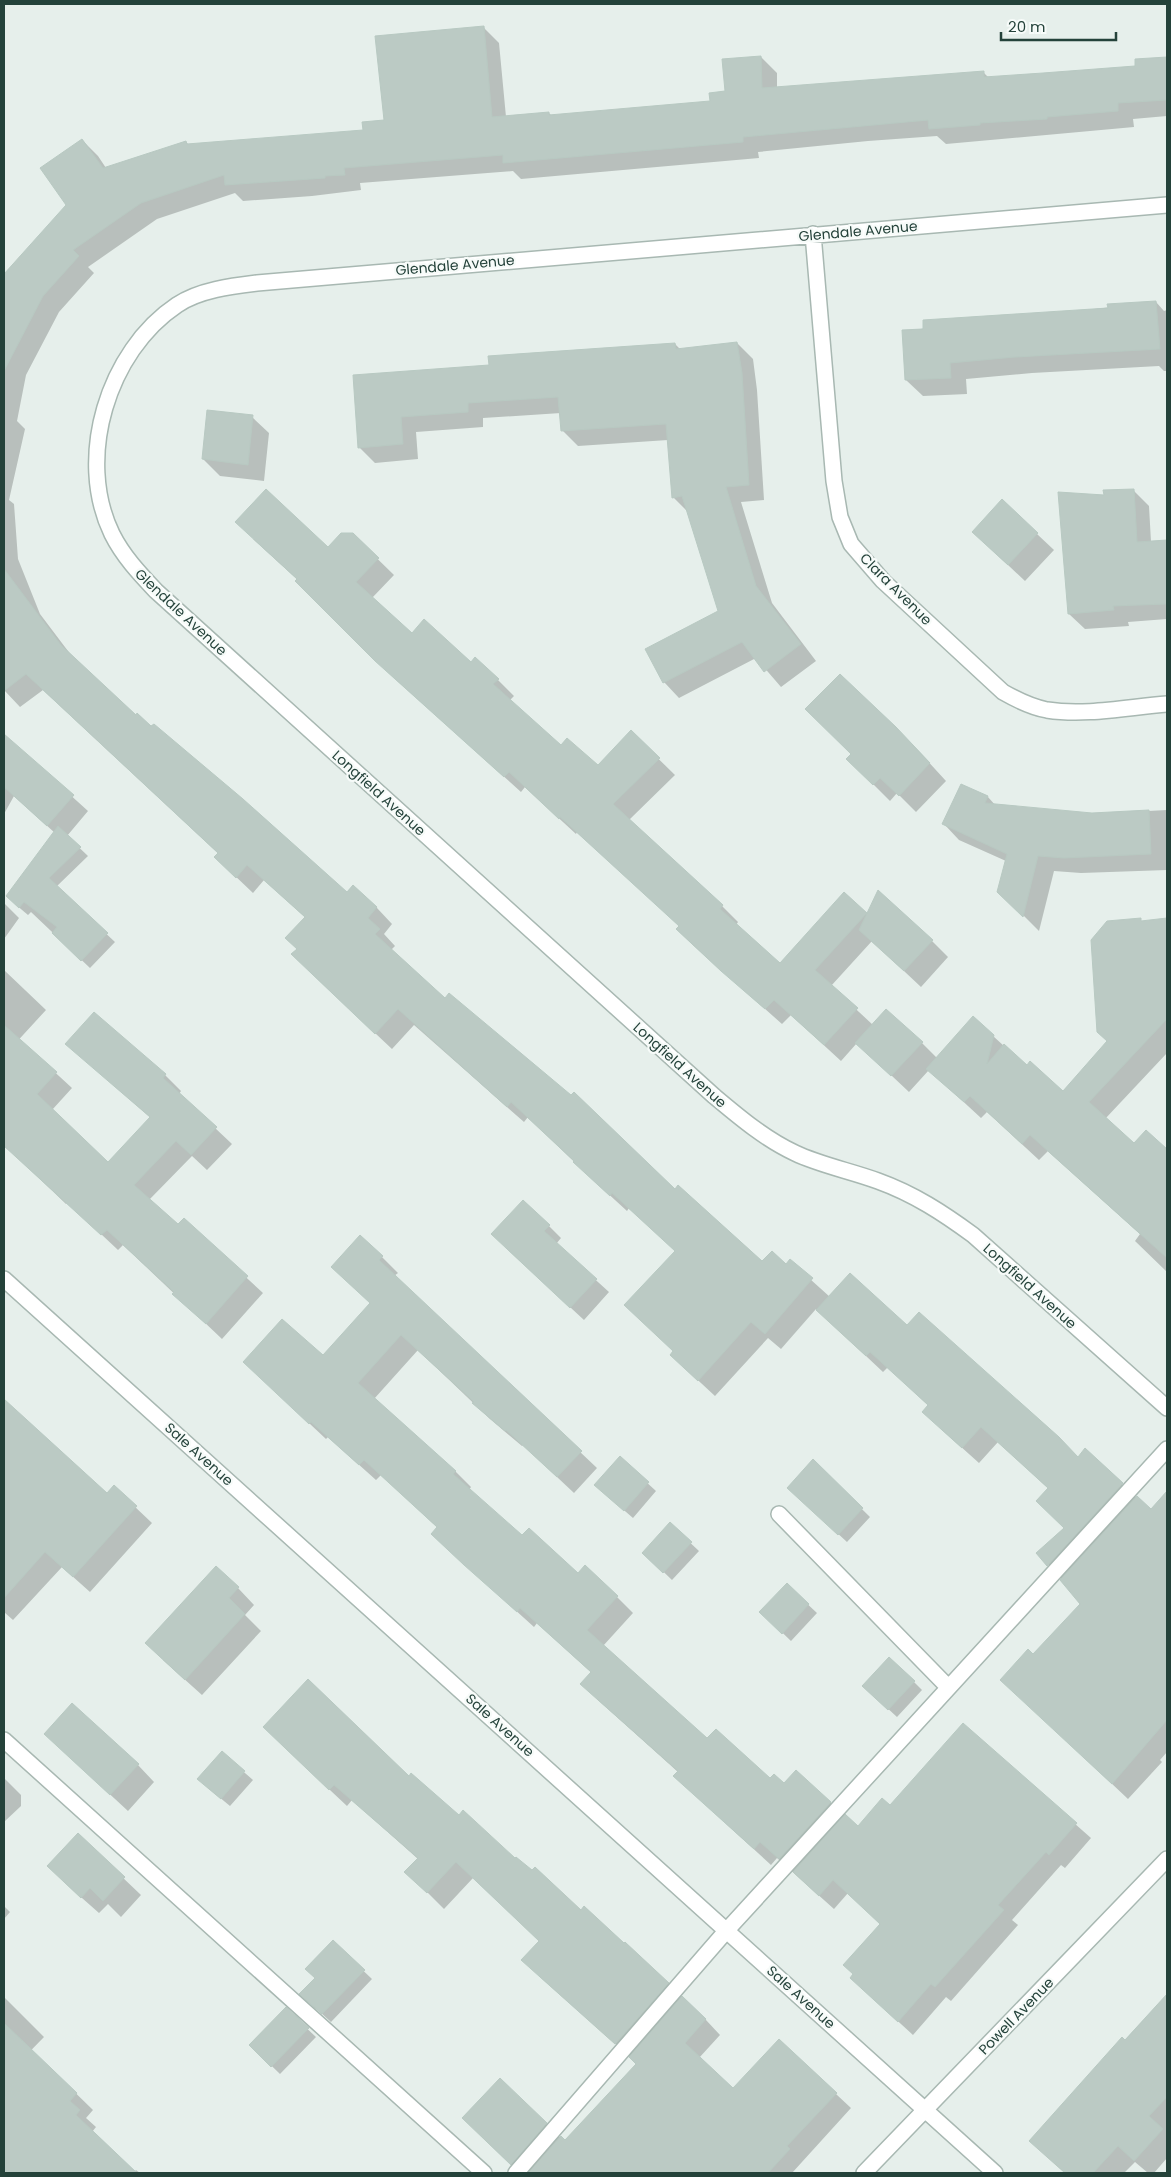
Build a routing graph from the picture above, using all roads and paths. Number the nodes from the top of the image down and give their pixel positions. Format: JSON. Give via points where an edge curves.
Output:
{"nodes":[{"id":1,"x":1167,"y":205,"type":"edge"},
{"id":2,"x":813,"y":234,"type":"junction"},
{"id":3,"x":232,"y":660,"type":"joint"},
{"id":4,"x":1167,"y":704,"type":"edge"},
{"id":5,"x":4,"y":1279,"type":"edge"},
{"id":6,"x":1167,"y":1408,"type":"edge"},
{"id":7,"x":1167,"y":1449,"type":"edge"},
{"id":8,"x":779,"y":1514,"type":"dead end"},
{"id":9,"x":948,"y":1687,"type":"junction"},
{"id":10,"x":4,"y":1740,"type":"edge"},
{"id":11,"x":1167,"y":1859,"type":"edge"},
{"id":12,"x":727,"y":1930,"type":"junction"},
{"id":13,"x":925,"y":2110,"type":"junction"},
{"id":14,"x":484,"y":2173,"type":"edge"},
{"id":15,"x":516,"y":2173,"type":"edge"},
{"id":16,"x":864,"y":2173,"type":"edge"},
{"id":17,"x":995,"y":2173,"type":"edge"}],
"edges":[{"from":1,"to":2,"type":"street","name":"Glendale Avenue"},
{"from":2,"to":3,"type":"street","name":"Glendale Avenue","via":[[257,283],[218,288],[178,304],[151,326],[132,349],[117,376],[98,438],[98,489],[112,534],[131,565]]},
{"from":2,"to":4,"type":"street","name":"Clara Avenue","via":[[834,481],[840,517],[852,544],[884,581],[1004,692],[1022,702],[1046,710],[1075,712]]},
{"from":3,"to":6,"type":"street","name":"Longfield Avenue","via":[[746,1123],[795,1153],[878,1181],[915,1196],[938,1210],[973,1235]]},
{"from":5,"to":12,"type":"street","name":"Sale Avenue"},
{"from":7,"to":9,"type":"street"},
{"from":8,"to":9,"type":"street"},
{"from":9,"to":12,"type":"street"},
{"from":10,"to":14,"type":"street"},
{"from":11,"to":13,"type":"street","name":"Powell Avenue"},
{"from":12,"to":13,"type":"street","name":"Sale Avenue"},
{"from":12,"to":15,"type":"street"},
{"from":13,"to":16,"type":"street","name":"Powell Avenue"},
{"from":13,"to":17,"type":"street","name":"Sale Avenue"}]}
